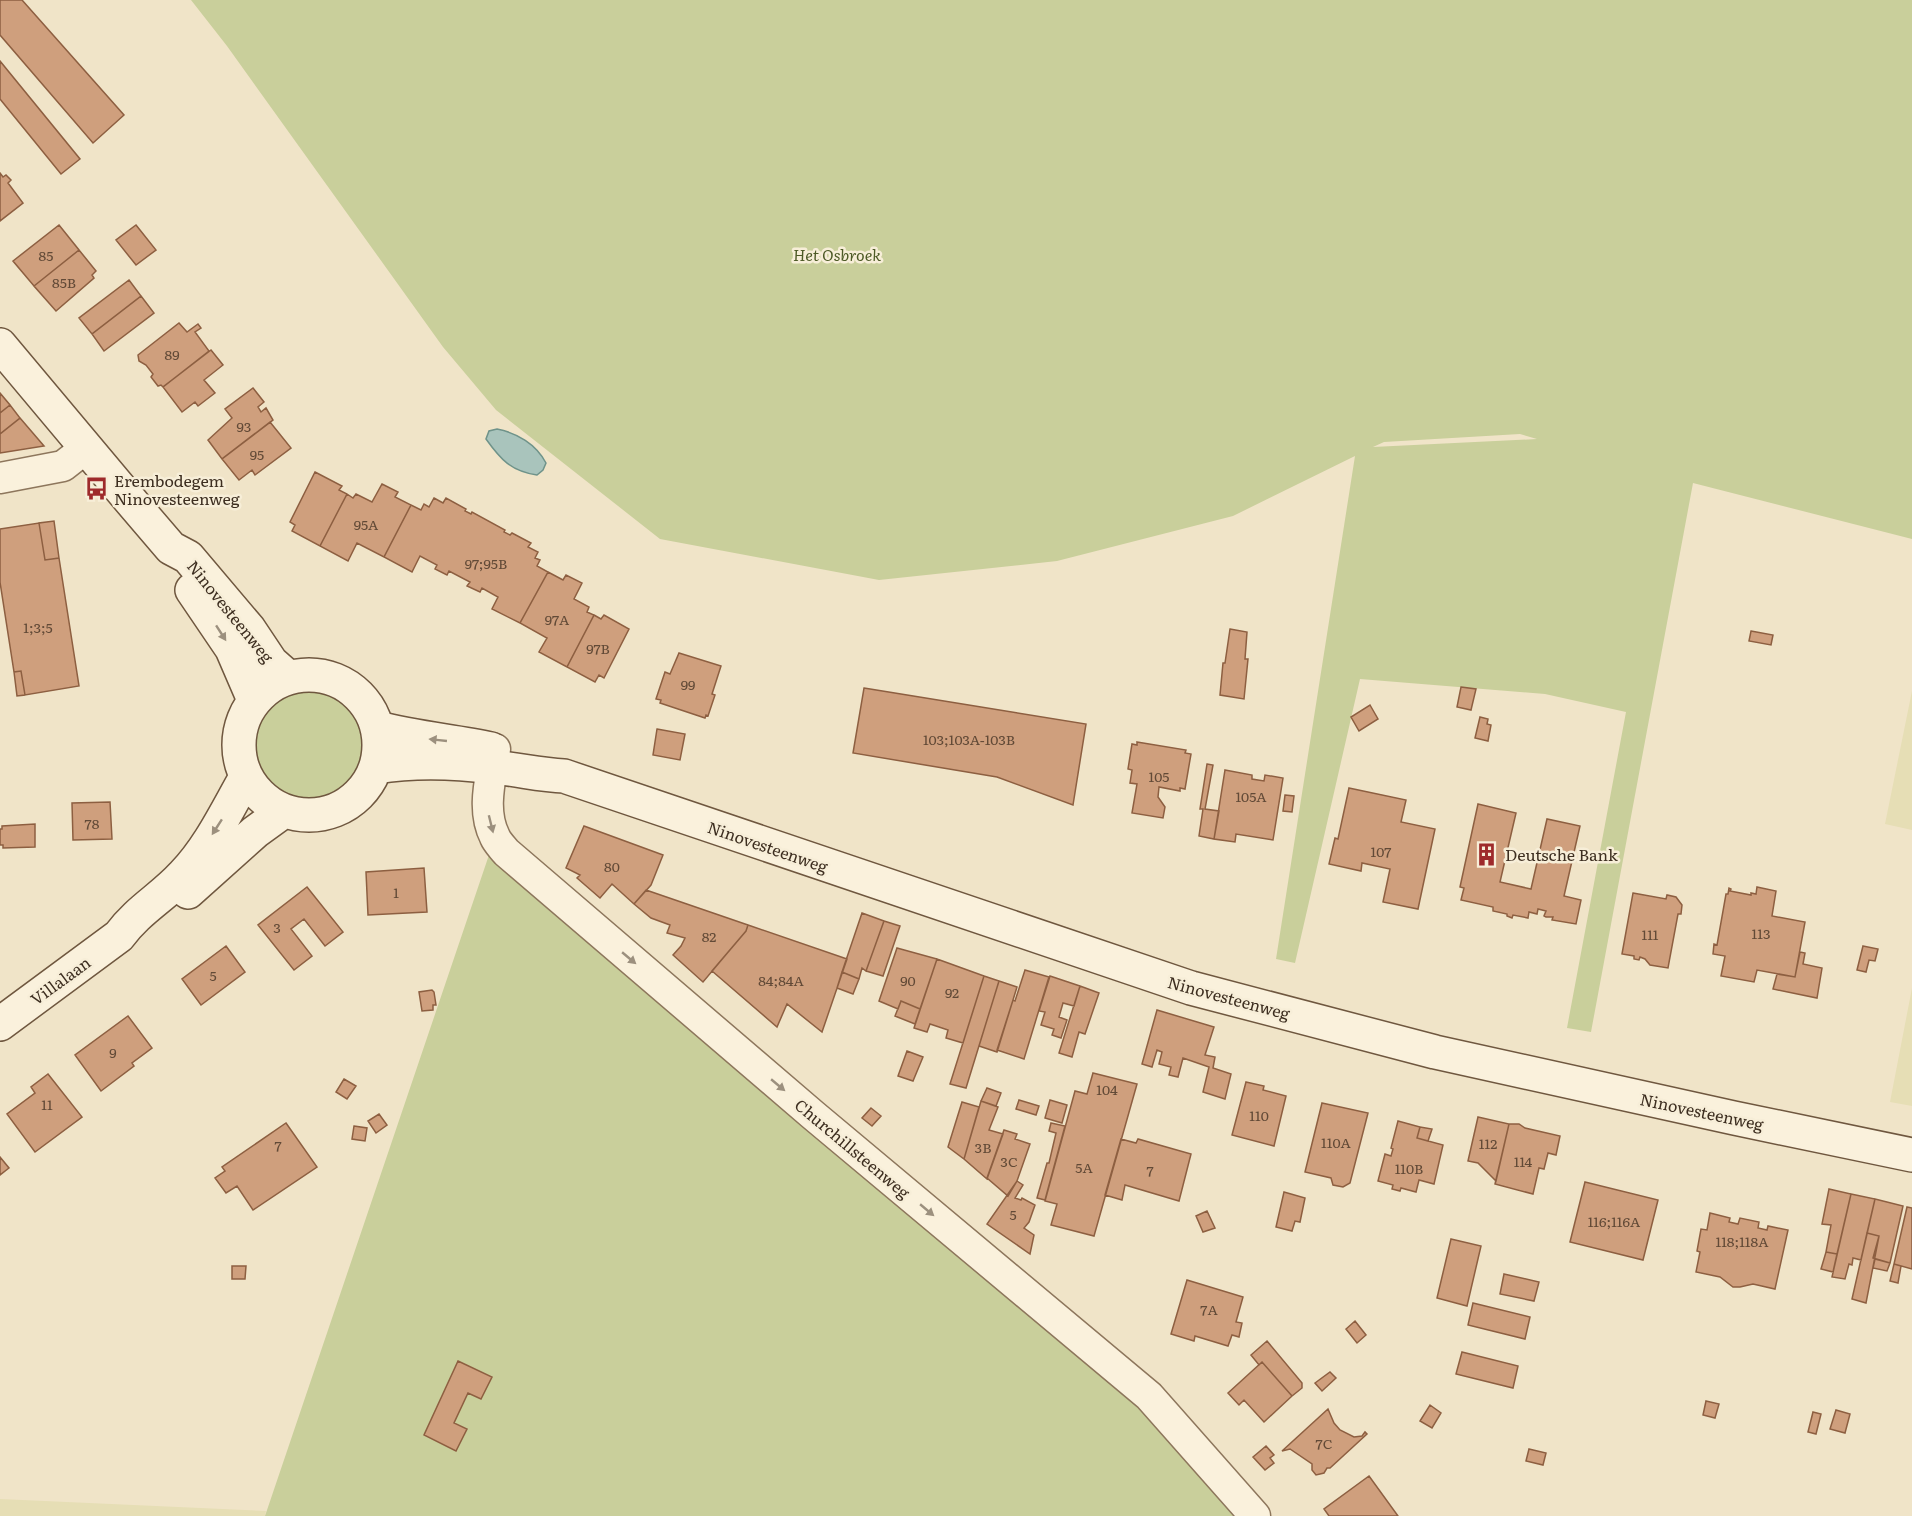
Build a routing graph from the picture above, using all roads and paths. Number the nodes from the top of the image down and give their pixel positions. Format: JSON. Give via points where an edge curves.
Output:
{"nodes":[{"id":1,"x":0,"y":345,"type":"edge"},
{"id":2,"x":86,"y":448,"type":"junction"},
{"id":3,"x":0,"y":478,"type":"edge"},
{"id":4,"x":171,"y":548,"type":"junction"},
{"id":5,"x":288,"y":677,"type":"junction"},
{"id":6,"x":255,"y":700,"type":"junction"},
{"id":7,"x":378,"y":728,"type":"junction"},
{"id":8,"x":494,"y":758,"type":"junction"},
{"id":9,"x":376,"y":766,"type":"junction"},
{"id":10,"x":246,"y":777,"type":"junction"},
{"id":11,"x":284,"y":811,"type":"junction"},
{"id":12,"x":188,"y":882,"type":"junction"},
{"id":13,"x":0,"y":1024,"type":"edge"},
{"id":14,"x":1912,"y":1155,"type":"edge"},
{"id":15,"x":1255,"y":1516,"type":"edge"}],
"edges":[{"from":1,"to":2,"type":"main road","name":"Ninovesteenweg"},
{"from":2,"to":3,"type":"street","via":[[63,466]]},
{"from":2,"to":4,"type":"main road","name":"Ninovesteenweg"},
{"from":4,"to":5,"type":"main road","name":"Ninovesteenweg","via":[[188,557],[249,629],[271,662]]},
{"from":4,"to":6,"type":"main road","name":"Ninovesteenweg","one_way":true,"via":[[175,567],[232,649]]},
{"from":5,"to":6,"type":"main road"},
{"from":5,"to":7,"type":"main road","via":[[311,674],[334,679],[354,690],[369,707]]},
{"from":6,"to":10,"type":"main road","via":[[244,717],[239,737],[239,757]]},
{"from":8,"to":7,"type":"main road","name":"Ninovesteenweg","one_way":true,"via":[[457,742]]},
{"from":7,"to":9,"type":"main road"},
{"from":8,"to":9,"type":"main road","name":"Ninovesteenweg"},
{"from":8,"to":14,"type":"main road","name":"Ninovesteenweg","via":[[541,775],[564,776],[1191,988],[1436,1052]]},
{"from":8,"to":15,"type":"street","name":"Churchillsteenweg","one_way":true,"via":[[487,801],[489,818],[495,837],[506,852],[1149,1396]]},
{"from":9,"to":11,"type":"main road","via":[[366,787],[349,803],[329,812],[306,815]]},
{"from":10,"to":11,"type":"main road","via":[[262,797]]},
{"from":10,"to":12,"type":"main road","name":"Villalaan","one_way":true,"via":[[195,862]]},
{"from":11,"to":12,"type":"main road","name":"Villalaan"},
{"from":12,"to":13,"type":"main road","name":"Villalaan","via":[[139,931],[119,936]]}]}
